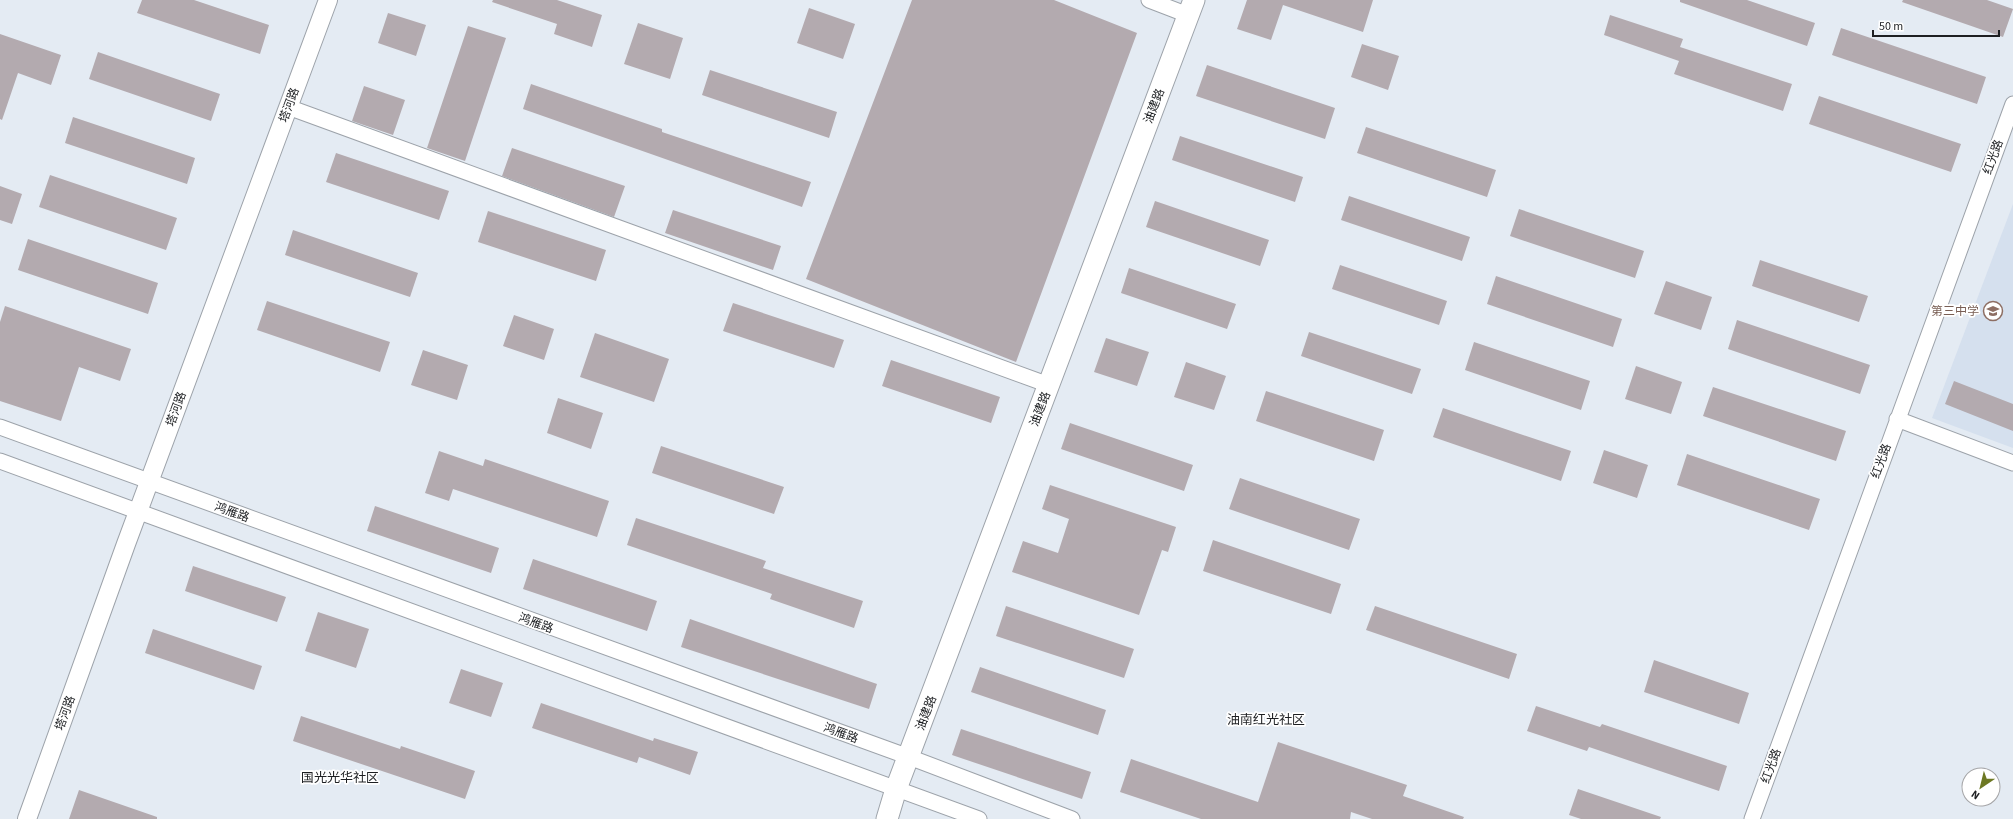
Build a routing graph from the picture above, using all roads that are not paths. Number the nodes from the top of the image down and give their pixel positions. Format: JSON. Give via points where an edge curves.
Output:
{"nodes":[{"id":1,"x":328,"y":0,"type":"edge"},
{"id":2,"x":1149,"y":0,"type":"edge"},
{"id":3,"x":1191,"y":8,"type":"edge"},
{"id":4,"x":2013,"y":104,"type":"edge"},
{"id":5,"x":288,"y":106,"type":"junction"},
{"id":6,"x":1049,"y":385,"type":"junction"},
{"id":7,"x":1897,"y":419,"type":"junction"},
{"id":8,"x":0,"y":427,"type":"edge"},
{"id":9,"x":0,"y":461,"type":"edge"},
{"id":10,"x":2013,"y":463,"type":"edge"},
{"id":11,"x":150,"y":482,"type":"junction"},
{"id":12,"x":138,"y":511,"type":"junction"},
{"id":13,"x":908,"y":757,"type":"junction"},
{"id":14,"x":896,"y":789,"type":"junction"},
{"id":15,"x":27,"y":819,"type":"edge"},
{"id":16,"x":887,"y":819,"type":"edge"},
{"id":17,"x":979,"y":819,"type":"edge"},
{"id":18,"x":1072,"y":819,"type":"edge"},
{"id":19,"x":1752,"y":819,"type":"edge"}],
"edges":[{"from":1,"to":5,"type":"street","name":"塔河路"},
{"from":2,"to":3,"type":"street"},
{"from":3,"to":6,"type":"main road","name":"油建路"},
{"from":4,"to":7,"type":"street","name":"红光路"},
{"from":5,"to":6,"type":"street"},
{"from":5,"to":11,"type":"street","name":"塔河路"},
{"from":6,"to":13,"type":"main road","name":"油建路"},
{"from":7,"to":10,"type":"street"},
{"from":7,"to":19,"type":"street","name":"红光路"},
{"from":8,"to":11,"type":"street","name":"鸿雁路"},
{"from":9,"to":12,"type":"street"},
{"from":11,"to":12,"type":"street","name":"塔河路"},
{"from":11,"to":13,"type":"street","name":"鸿雁路"},
{"from":12,"to":14,"type":"street"},
{"from":12,"to":15,"type":"street","name":"塔河路"},
{"from":13,"to":14,"type":"main road","name":"油建路"},
{"from":13,"to":18,"type":"street","name":"鸿雁路"},
{"from":14,"to":16,"type":"main road","name":"油建路"},
{"from":14,"to":17,"type":"street"}]}
